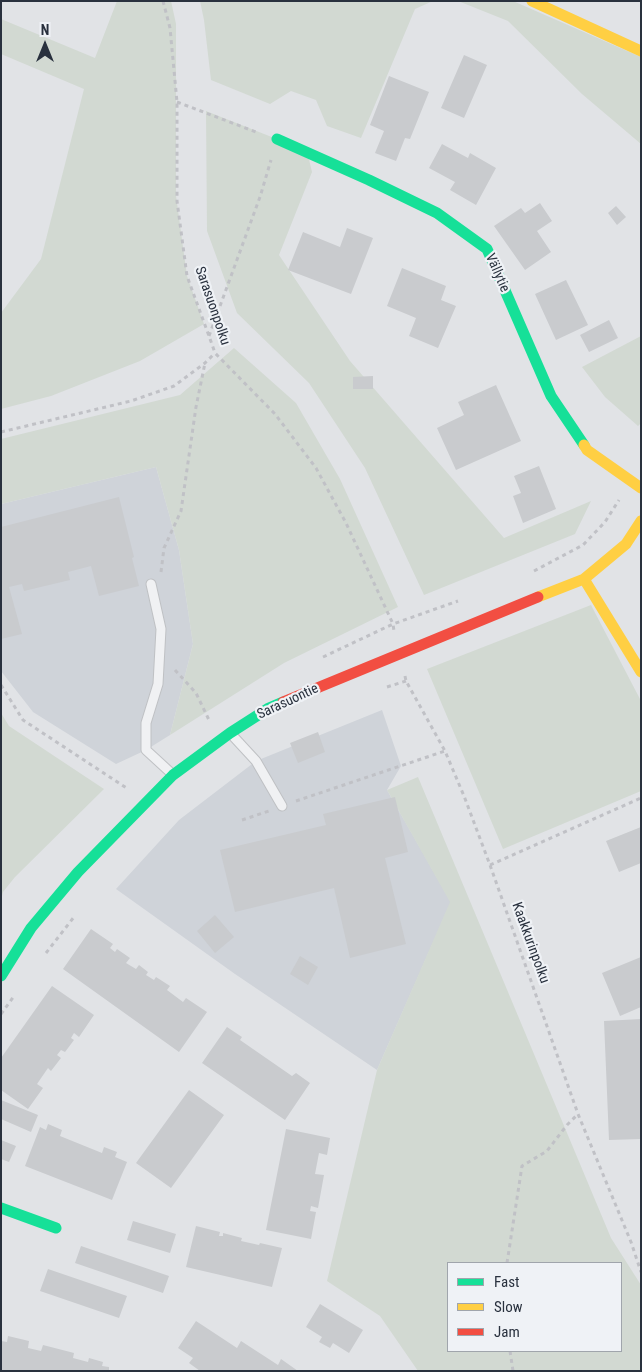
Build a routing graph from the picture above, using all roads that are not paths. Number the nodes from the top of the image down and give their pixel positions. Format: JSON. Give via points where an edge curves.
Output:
{"nodes":[{"id":1,"x":532,"y":1,"type":"edge"},
{"id":2,"x":641,"y":51,"type":"edge"},
{"id":3,"x":277,"y":139,"type":"road end"},
{"id":4,"x":636,"y":485,"type":"edge"},
{"id":5,"x":641,"y":521,"type":"edge"},
{"id":6,"x":584,"y":579,"type":"junction"},
{"id":7,"x":151,"y":584,"type":"dead end"},
{"id":8,"x":641,"y":672,"type":"edge"},
{"id":9,"x":230,"y":733,"type":"junction"},
{"id":10,"x":173,"y":775,"type":"junction"},
{"id":11,"x":282,"y":806,"type":"road end"},
{"id":12,"x":1,"y":976,"type":"edge"},
{"id":13,"x":1,"y":1208,"type":"edge"},
{"id":14,"x":56,"y":1228,"type":"dead end"}],
"edges":[{"from":1,"to":2,"type":"street"},
{"from":3,"to":4,"type":"street","name":"Vällytie","via":[[437,213],[487,249],[551,396],[587,450]]},
{"from":5,"to":6,"type":"street","name":"Sarasuontie","via":[[626,544]]},
{"from":6,"to":8,"type":"street"},
{"from":6,"to":9,"type":"street","name":"Sarasuontie","via":[[269,708]]},
{"from":7,"to":10,"type":"lane","via":[[161,629],[158,684],[146,723],[146,750]]},
{"from":9,"to":10,"type":"street","name":"Sarasuontie"},
{"from":9,"to":11,"type":"lane","via":[[256,761]]},
{"from":10,"to":12,"type":"street","name":"Sarasuontie","via":[[78,872],[31,928]]},
{"from":13,"to":14,"type":"street"}]}
